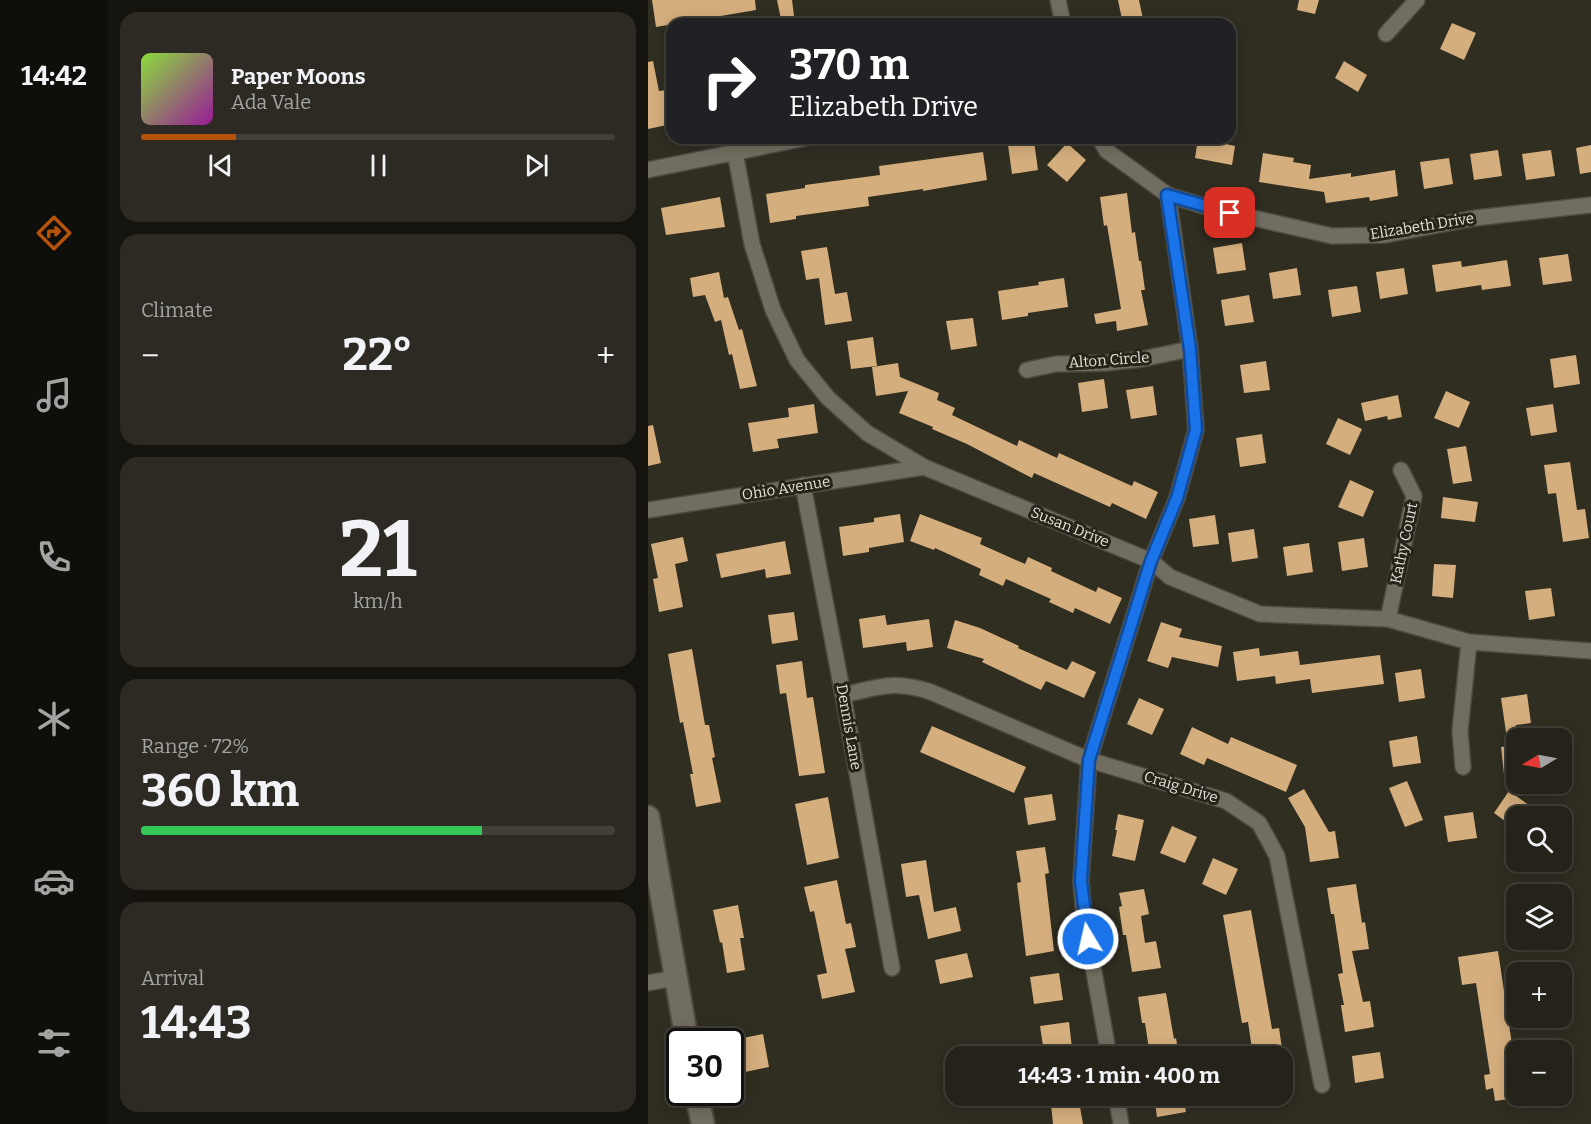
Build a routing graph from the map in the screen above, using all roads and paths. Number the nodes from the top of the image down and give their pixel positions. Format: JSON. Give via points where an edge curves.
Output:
{"nodes":[{"id":1,"x":1058,"y":0,"type":"edge"},
{"id":2,"x":1417,"y":0,"type":"edge"},
{"id":3,"x":1062,"y":18,"type":"edge"},
{"id":4,"x":1386,"y":34,"type":"dead end"},
{"id":5,"x":776,"y":144,"type":"edge"},
{"id":6,"x":1103,"y":144,"type":"edge"},
{"id":7,"x":735,"y":152,"type":"junction"},
{"id":8,"x":648,"y":171,"type":"edge"},
{"id":9,"x":1167,"y":195,"type":"junction"},
{"id":10,"x":1591,"y":205,"type":"edge"},
{"id":11,"x":1190,"y":349,"type":"junction"},
{"id":12,"x":1027,"y":370,"type":"dead end"},
{"id":13,"x":924,"y":467,"type":"junction"},
{"id":14,"x":1401,"y":470,"type":"dead end"},
{"id":15,"x":803,"y":486,"type":"junction"},
{"id":16,"x":648,"y":510,"type":"edge"},
{"id":17,"x":1151,"y":561,"type":"junction"},
{"id":18,"x":1388,"y":619,"type":"junction"},
{"id":19,"x":1469,"y":642,"type":"junction"},
{"id":20,"x":1591,"y":651,"type":"edge"},
{"id":21,"x":843,"y":695,"type":"junction"},
{"id":22,"x":1089,"y":760,"type":"junction"},
{"id":23,"x":1463,"y":767,"type":"dead end"},
{"id":24,"x":648,"y":817,"type":"edge"},
{"id":25,"x":892,"y":968,"type":"dead end"},
{"id":26,"x":675,"y":978,"type":"junction"},
{"id":27,"x":648,"y":983,"type":"edge"},
{"id":28,"x":685,"y":1028,"type":"edge"},
{"id":29,"x":1107,"y":1046,"type":"edge"},
{"id":30,"x":1322,"y":1085,"type":"dead end"},
{"id":31,"x":699,"y":1106,"type":"edge"},
{"id":32,"x":1118,"y":1106,"type":"edge"},
{"id":33,"x":702,"y":1124,"type":"edge"},
{"id":34,"x":1121,"y":1124,"type":"edge"}],
"edges":[{"from":1,"to":3,"type":"street"},
{"from":2,"to":4,"type":"street"},
{"from":5,"to":7,"type":"street"},
{"from":6,"to":9,"type":"street","name":"Elizabeth Drive"},
{"from":7,"to":8,"type":"street"},
{"from":7,"to":13,"type":"street","name":"Susan Drive","via":[[752,244],[773,309],[797,360],[828,398],[867,433]]},
{"from":9,"to":10,"type":"street","name":"Elizabeth Drive","via":[[1332,236],[1385,235],[1475,218]]},
{"from":9,"to":11,"type":"street"},
{"from":11,"to":12,"type":"street","name":"Alton Circle","via":[[1142,359],[1056,364]]},
{"from":11,"to":17,"type":"street","via":[[1196,430],[1177,498]]},
{"from":13,"to":15,"type":"street","name":"Ohio Avenue"},
{"from":13,"to":17,"type":"street","name":"Susan Drive"},
{"from":14,"to":18,"type":"street","name":"Kathy Court","via":[[1414,496]]},
{"from":15,"to":16,"type":"street","name":"Ohio Avenue"},
{"from":15,"to":21,"type":"street","name":"Dennis Lane"},
{"from":17,"to":18,"type":"street","name":"Susan Drive","via":[[1170,577],[1260,614]]},
{"from":17,"to":22,"type":"street"},
{"from":18,"to":19,"type":"street","name":"Susan Drive"},
{"from":19,"to":20,"type":"street","name":"Susan Drive"},
{"from":19,"to":23,"type":"street","via":[[1460,731]]},
{"from":21,"to":22,"type":"street","name":"Craig Drive","via":[[891,684],[913,686]]},
{"from":21,"to":25,"type":"street","name":"Dennis Lane"},
{"from":22,"to":29,"type":"street","via":[[1081,881]]},
{"from":22,"to":30,"type":"street","name":"Craig Drive","via":[[1226,801],[1259,823],[1277,856]]},
{"from":24,"to":26,"type":"main road"},
{"from":26,"to":27,"type":"street"},
{"from":26,"to":28,"type":"main road"},
{"from":31,"to":33,"type":"main road"},
{"from":32,"to":34,"type":"street"}]}
